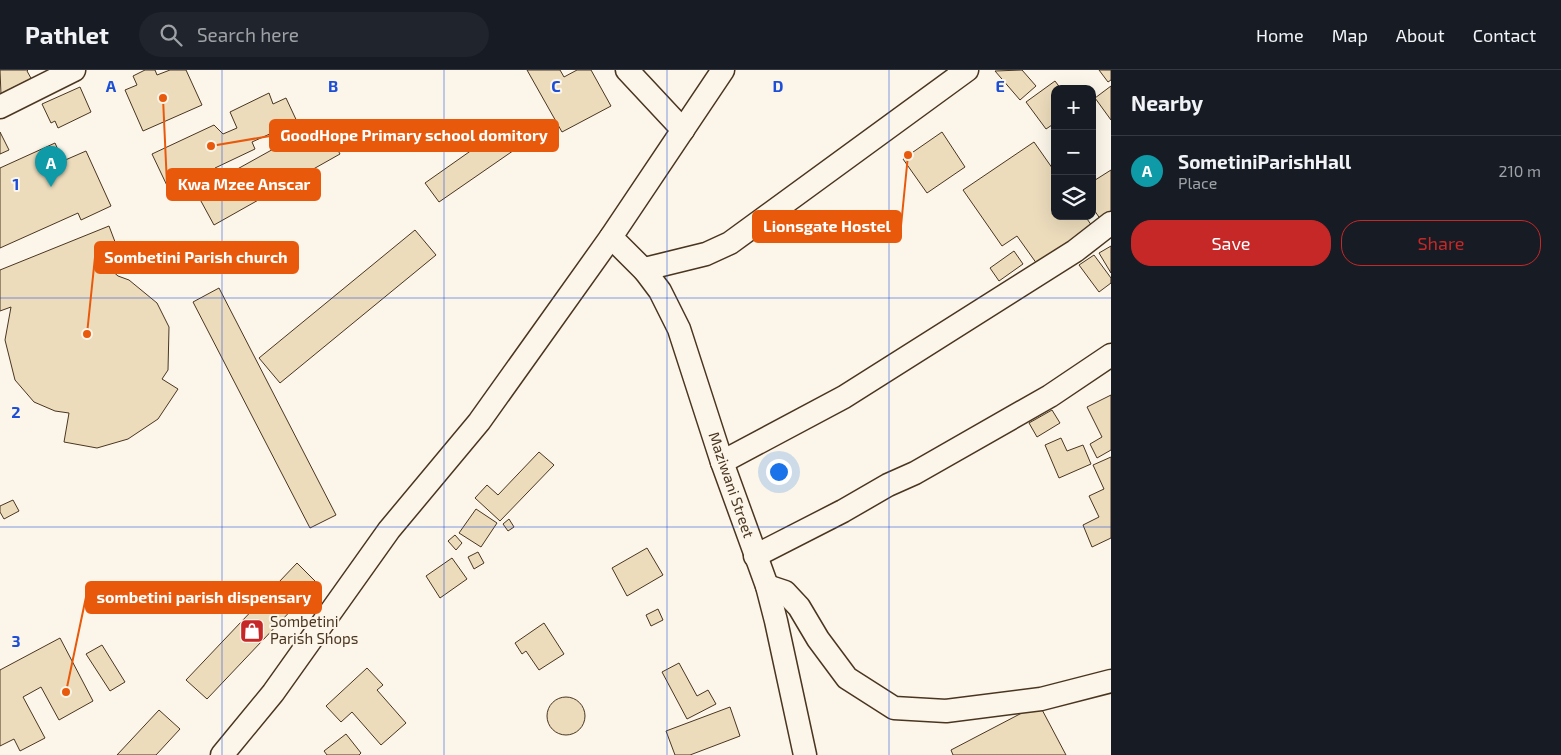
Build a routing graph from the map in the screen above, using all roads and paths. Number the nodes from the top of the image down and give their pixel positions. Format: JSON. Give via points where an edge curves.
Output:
{"nodes":[{"id":1,"x":74,"y":70,"type":"edge"},
{"id":2,"x":627,"y":70,"type":"edge"},
{"id":3,"x":724,"y":70,"type":"edge"},
{"id":4,"x":967,"y":70,"type":"edge"},
{"id":5,"x":0,"y":107,"type":"edge"},
{"id":6,"x":683,"y":130,"type":"junction"},
{"id":7,"x":1111,"y":223,"type":"edge"},
{"id":8,"x":611,"y":237,"type":"junction"},
{"id":9,"x":645,"y":271,"type":"junction"},
{"id":10,"x":1111,"y":355,"type":"edge"},
{"id":11,"x":722,"y":462,"type":"junction"},
{"id":12,"x":755,"y":556,"type":"junction"},
{"id":13,"x":767,"y":586,"type":"junction"},
{"id":14,"x":1111,"y":681,"type":"edge"},
{"id":15,"x":222,"y":755,"type":"edge"},
{"id":16,"x":805,"y":755,"type":"edge"}],
"edges":[{"from":1,"to":5,"type":"street"},
{"from":2,"to":6,"type":"street"},
{"from":3,"to":6,"type":"street"},
{"from":4,"to":9,"type":"street","via":[[730,242],[706,254]]},
{"from":6,"to":8,"type":"street"},
{"from":7,"to":11,"type":"street","via":[[1074,251],[844,397]]},
{"from":8,"to":9,"type":"street","name":"Maziwani Street"},
{"from":8,"to":15,"type":"street","via":[[479,422],[389,530],[273,693]]},
{"from":9,"to":11,"type":"street","name":"Maziwani Street","via":[[660,291],[680,329]]},
{"from":10,"to":12,"type":"street","via":[[1050,396],[915,474],[888,485]]},
{"from":11,"to":12,"type":"street","name":"Maziwani Street"},
{"from":12,"to":13,"type":"street","name":"Maziwani Street"},
{"from":13,"to":14,"type":"street","via":[[785,592],[799,607],[847,678],[894,708],[946,711],[1041,699]]},
{"from":13,"to":16,"type":"street","name":"Maziwani Street"}]}
